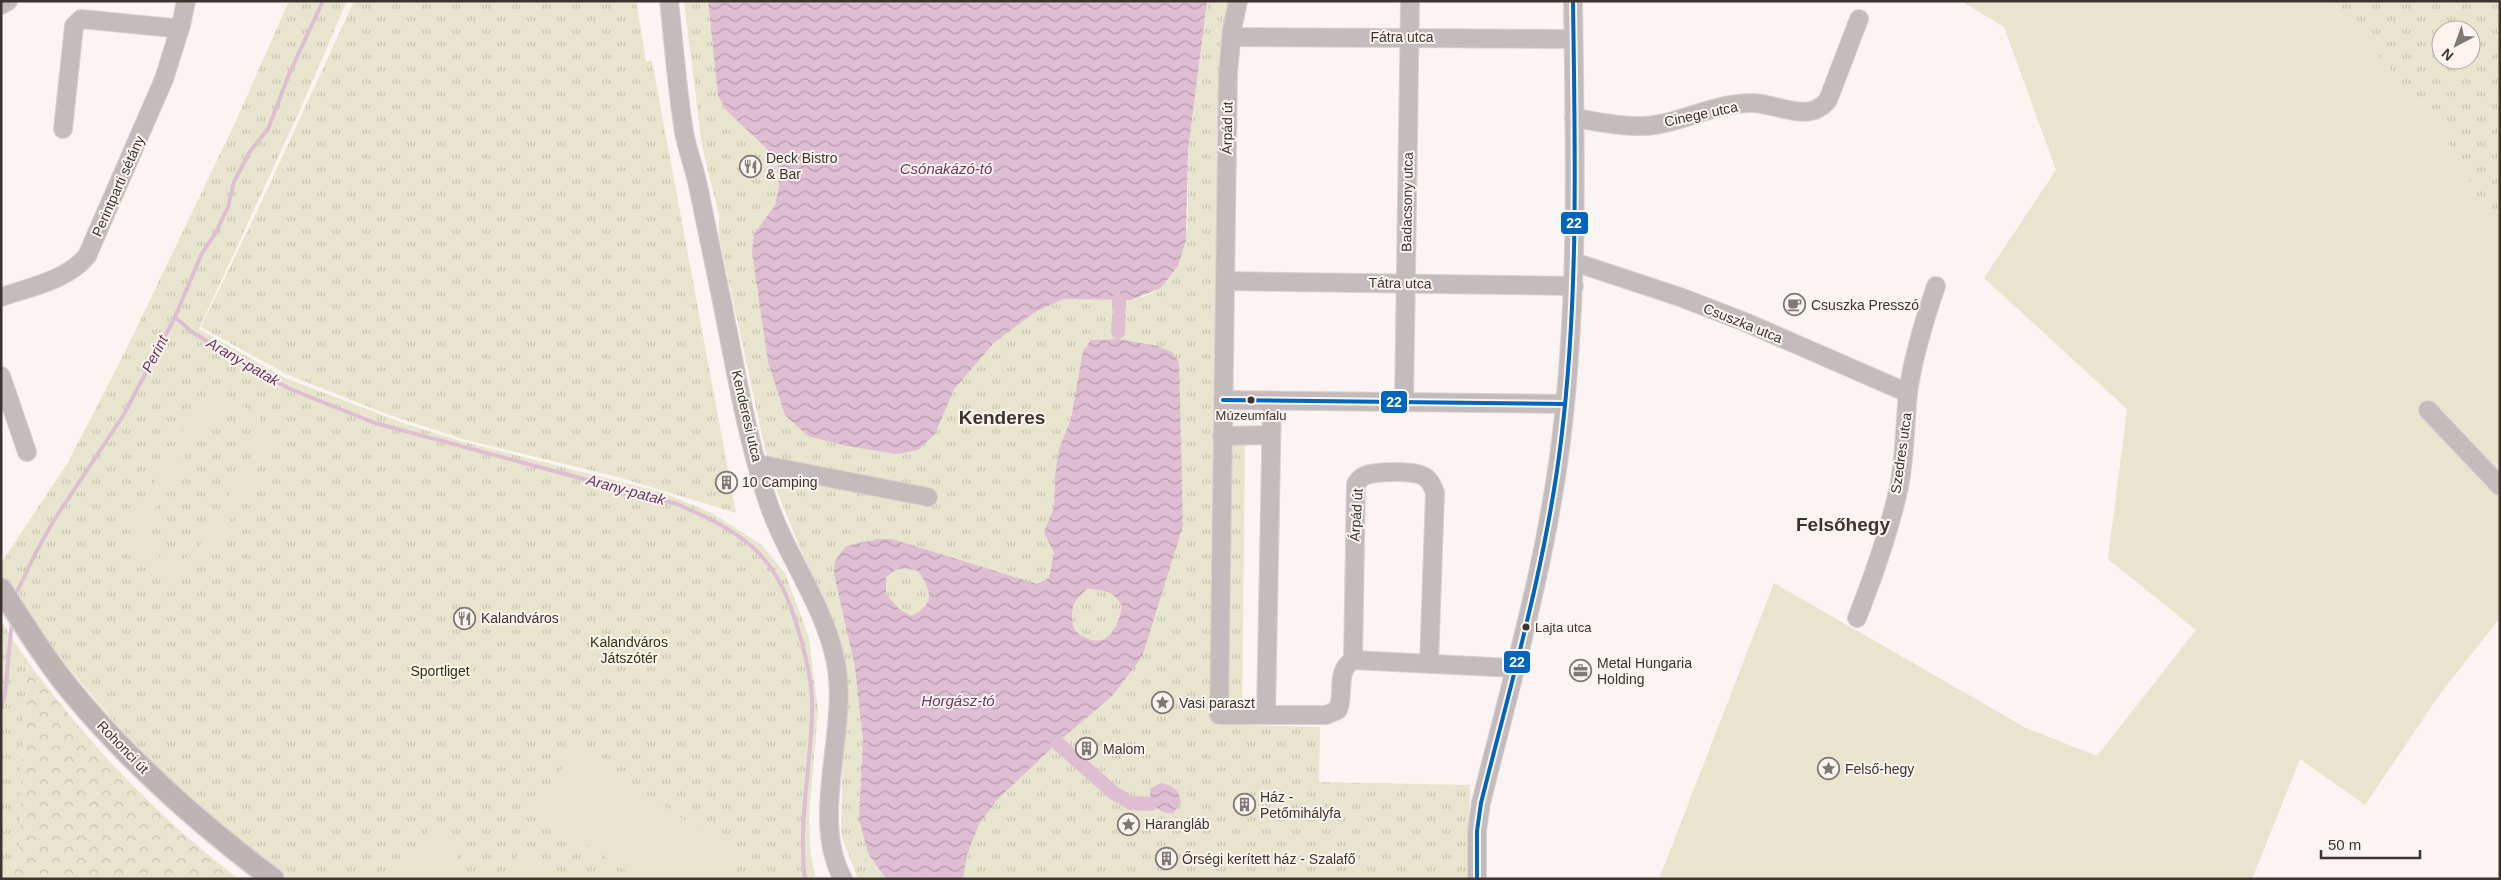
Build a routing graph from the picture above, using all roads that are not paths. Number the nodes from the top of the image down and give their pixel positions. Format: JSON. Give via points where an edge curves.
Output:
{"nodes":[{"id":1,"x":8,"y":1,"type":"edge"},
{"id":2,"x":186,"y":1,"type":"edge"},
{"id":3,"x":670,"y":1,"type":"edge"},
{"id":4,"x":1238,"y":1,"type":"edge"},
{"id":5,"x":1410,"y":1,"type":"edge"},
{"id":6,"x":1573,"y":1,"type":"edge"},
{"id":7,"x":1,"y":5,"type":"edge"},
{"id":8,"x":1859,"y":19,"type":"dead end"},
{"id":9,"x":181,"y":25,"type":"junction"},
{"id":10,"x":1231,"y":37,"type":"junction"},
{"id":11,"x":1410,"y":37,"type":"junction"},
{"id":12,"x":1573,"y":39,"type":"junction"},
{"id":13,"x":1574,"y":118,"type":"junction"},
{"id":14,"x":63,"y":129,"type":"dead end"},
{"id":15,"x":1574,"y":262,"type":"junction"},
{"id":16,"x":1225,"y":281,"type":"junction"},
{"id":17,"x":1405,"y":283,"type":"junction"},
{"id":18,"x":1574,"y":286,"type":"junction"},
{"id":19,"x":1936,"y":286,"type":"dead end"},
{"id":20,"x":1,"y":297,"type":"edge"},
{"id":21,"x":1,"y":376,"type":"edge"},
{"id":22,"x":1908,"y":393,"type":"junction"},
{"id":23,"x":1223,"y":400,"type":"junction"},
{"id":24,"x":1272,"y":401,"type":"junction"},
{"id":25,"x":1404,"y":402,"type":"junction"},
{"id":26,"x":1565,"y":404,"type":"junction"},
{"id":27,"x":2428,"y":410,"type":"dead end"},
{"id":28,"x":1222,"y":436,"type":"junction"},
{"id":29,"x":1272,"y":436,"type":"junction"},
{"id":30,"x":27,"y":452,"type":"dead end"},
{"id":31,"x":758,"y":464,"type":"junction"},
{"id":32,"x":2500,"y":486,"type":"edge"},
{"id":33,"x":928,"y":497,"type":"dead end"},
{"id":34,"x":1,"y":588,"type":"edge"},
{"id":35,"x":1857,"y":618,"type":"dead end"},
{"id":36,"x":1353,"y":660,"type":"junction"},
{"id":37,"x":1429,"y":664,"type":"junction"},
{"id":38,"x":1514,"y":668,"type":"junction"},
{"id":39,"x":1266,"y":714,"type":"junction"},
{"id":40,"x":273,"y":879,"type":"edge"},
{"id":41,"x":844,"y":879,"type":"edge"},
{"id":42,"x":1477,"y":879,"type":"edge"}],
"edges":[{"from":1,"to":7,"type":"street"},
{"from":2,"to":9,"type":"street","name":"Perintparti sétány"},
{"from":3,"to":31,"type":"street","name":"Kenderesi utca","via":[[685,134]]},
{"from":4,"to":10,"type":"street","name":"Árpád út"},
{"from":5,"to":11,"type":"street","name":"Badacsony utca"},
{"from":6,"to":12,"type":"street"},
{"from":8,"to":13,"type":"street","name":"Cinege utca","via":[[1828,100],[1812,112],[1754,103],[1642,126]]},
{"from":9,"to":14,"type":"street","via":[[173,28],[81,19],[74,26]]},
{"from":9,"to":20,"type":"street","name":"Perintparti sétány","via":[[164,79],[87,256],[66,274]]},
{"from":10,"to":11,"type":"street","name":"Fátra utca"},
{"from":10,"to":16,"type":"street","name":"Árpád út"},
{"from":11,"to":12,"type":"street","name":"Fátra utca"},
{"from":11,"to":17,"type":"street","name":"Badacsony utca"},
{"from":12,"to":13,"type":"street"},
{"from":13,"to":15,"type":"street"},
{"from":15,"to":18,"type":"street"},
{"from":15,"to":22,"type":"street","name":"Csuszka utca","via":[[1727,315]]},
{"from":16,"to":17,"type":"street","name":"Tátra utca"},
{"from":16,"to":23,"type":"street","name":"Árpád út"},
{"from":17,"to":18,"type":"street","name":"Tátra utca"},
{"from":17,"to":25,"type":"street","name":"Badacsony utca"},
{"from":18,"to":26,"type":"street"},
{"from":19,"to":22,"type":"street","name":"Szedres utca","via":[[1923,323]]},
{"from":21,"to":30,"type":"street"},
{"from":22,"to":35,"type":"street","name":"Szedres utca","via":[[1906,442],[1899,487],[1872,581]]},
{"from":23,"to":24,"type":"street"},
{"from":23,"to":28,"type":"street","name":"Árpád út"},
{"from":24,"to":25,"type":"street"},
{"from":24,"to":29,"type":"street"},
{"from":25,"to":26,"type":"street"},
{"from":26,"to":38,"type":"street","via":[[1544,551]]},
{"from":27,"to":32,"type":"street"},
{"from":28,"to":29,"type":"street"},
{"from":28,"to":39,"type":"street","name":"Árpád út","via":[[1219,715]]},
{"from":29,"to":39,"type":"street"},
{"from":31,"to":33,"type":"street"},
{"from":31,"to":41,"type":"street","name":"Kenderesi utca","via":[[766,497],[789,552],[828,630],[836,664],[837,721],[829,812],[832,845]]},
{"from":34,"to":40,"type":"main road","name":"Rohonci út","via":[[76,698],[170,795],[218,838]]},
{"from":36,"to":37,"type":"street"},
{"from":36,"to":37,"type":"street","name":"Árpád út","via":[[1356,484],[1362,476],[1373,473],[1412,472],[1425,476],[1435,493]]},
{"from":36,"to":39,"type":"street","name":"Árpád út","via":[[1345,665],[1341,675],[1338,710],[1326,715]]},
{"from":37,"to":38,"type":"street"},
{"from":38,"to":42,"type":"street","via":[[1477,831]]}]}
